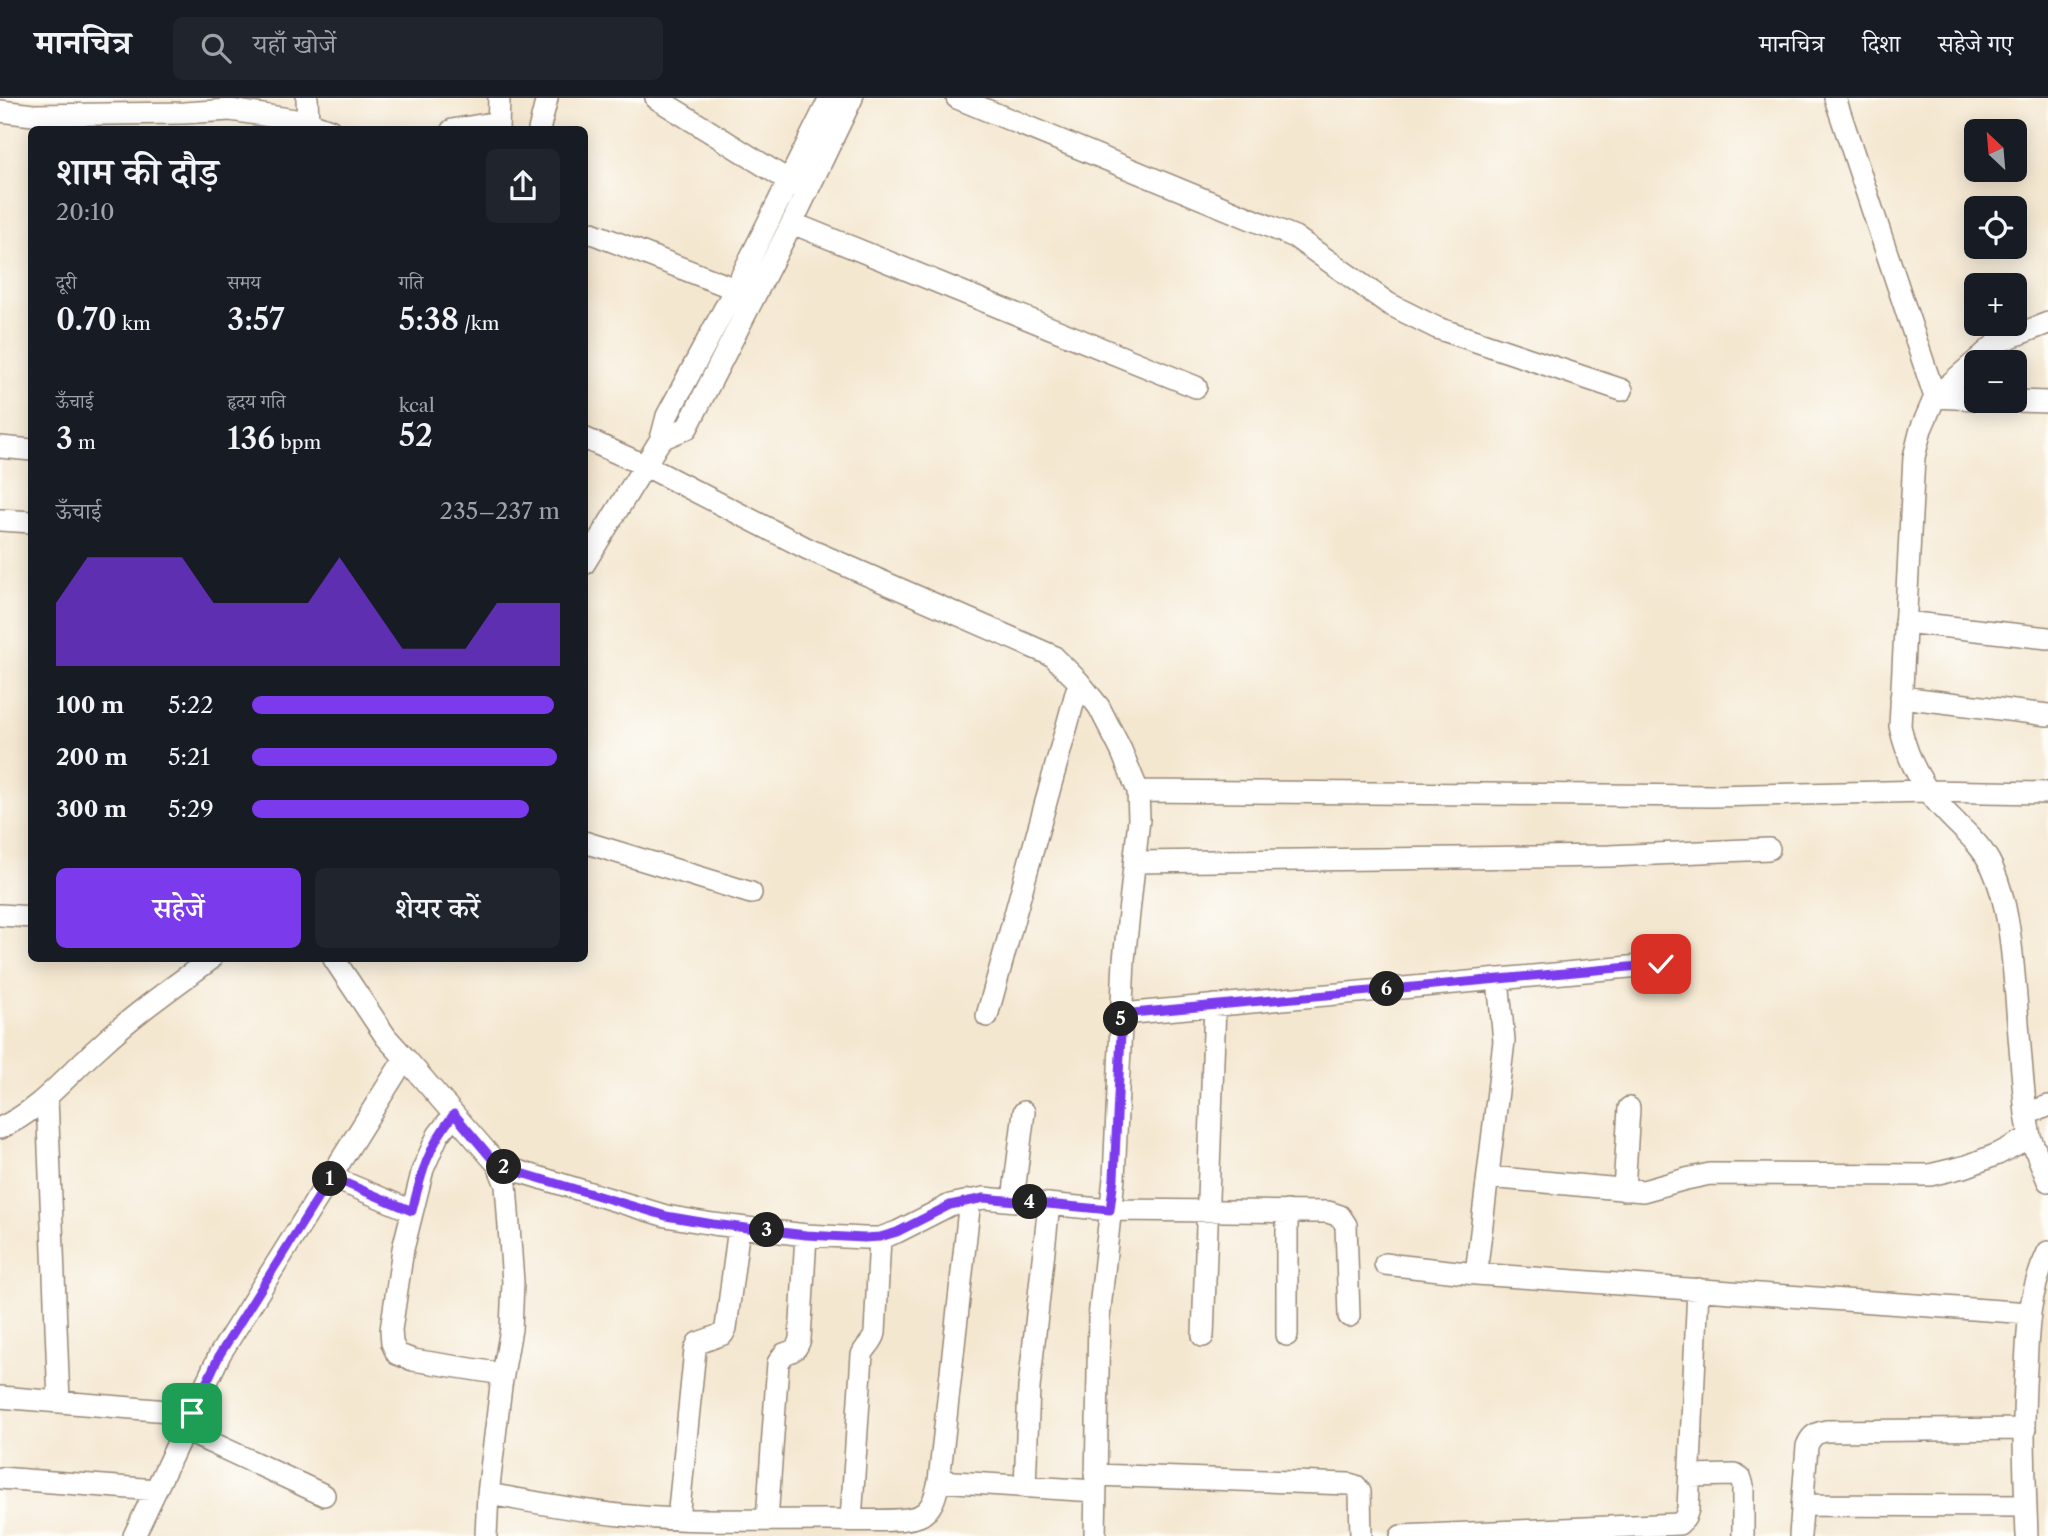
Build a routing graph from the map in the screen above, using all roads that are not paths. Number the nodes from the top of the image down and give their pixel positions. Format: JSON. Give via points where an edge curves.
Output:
{"nodes":[{"id":1,"x":307,"y":98,"type":"edge"},
{"id":2,"x":499,"y":98,"type":"edge"},
{"id":3,"x":547,"y":98,"type":"edge"},
{"id":4,"x":830,"y":98,"type":"edge"},
{"id":5,"x":852,"y":98,"type":"edge"},
{"id":6,"x":957,"y":98,"type":"edge"},
{"id":7,"x":1835,"y":98,"type":"edge"},
{"id":8,"x":664,"y":100,"type":"edge"},
{"id":9,"x":169,"y":108,"type":"edge"},
{"id":10,"x":223,"y":109,"type":"edge"},
{"id":11,"x":0,"y":111,"type":"edge"},
{"id":12,"x":308,"y":122,"type":"junction"},
{"id":13,"x":319,"y":126,"type":"edge"},
{"id":14,"x":498,"y":126,"type":"edge"},
{"id":15,"x":540,"y":126,"type":"edge"},
{"id":16,"x":798,"y":187,"type":"junction"},
{"id":17,"x":792,"y":223,"type":"junction"},
{"id":18,"x":588,"y":232,"type":"edge"},
{"id":19,"x":744,"y":295,"type":"junction"},
{"id":20,"x":2048,"y":323,"type":"edge"},
{"id":21,"x":1196,"y":387,"type":"dead end"},
{"id":22,"x":1622,"y":390,"type":"dead end"},
{"id":23,"x":1935,"y":397,"type":"junction"},
{"id":24,"x":1964,"y":398,"type":"edge"},
{"id":25,"x":2027,"y":401,"type":"edge"},
{"id":26,"x":2048,"y":402,"type":"edge"},
{"id":27,"x":588,"y":440,"type":"edge"},
{"id":28,"x":0,"y":447,"type":"edge"},
{"id":29,"x":28,"y":450,"type":"edge"},
{"id":30,"x":646,"y":466,"type":"junction"},
{"id":31,"x":0,"y":520,"type":"edge"},
{"id":32,"x":28,"y":522,"type":"edge"},
{"id":33,"x":588,"y":558,"type":"edge"},
{"id":34,"x":1905,"y":622,"type":"junction"},
{"id":35,"x":2048,"y":638,"type":"edge"},
{"id":36,"x":1079,"y":682,"type":"junction"},
{"id":37,"x":1901,"y":697,"type":"junction"},
{"id":38,"x":2048,"y":715,"type":"edge"},
{"id":39,"x":1138,"y":791,"type":"junction"},
{"id":40,"x":1927,"y":791,"type":"junction"},
{"id":41,"x":2048,"y":793,"type":"edge"},
{"id":42,"x":588,"y":843,"type":"edge"},
{"id":43,"x":1769,"y":849,"type":"dead end"},
{"id":44,"x":1135,"y":862,"type":"junction"},
{"id":45,"x":751,"y":893,"type":"dead end"},
{"id":46,"x":0,"y":915,"type":"edge"},
{"id":47,"x":28,"y":916,"type":"edge"},
{"id":48,"x":207,"y":962,"type":"edge"},
{"id":49,"x":336,"y":962,"type":"edge"},
{"id":50,"x":1661,"y":964,"type":"dead end"},
{"id":51,"x":1498,"y":979,"type":"junction"},
{"id":52,"x":1215,"y":1005,"type":"junction"},
{"id":53,"x":1122,"y":1009,"type":"junction"},
{"id":54,"x":987,"y":1016,"type":"dead end"},
{"id":55,"x":405,"y":1058,"type":"junction"},
{"id":56,"x":47,"y":1098,"type":"junction"},
{"id":57,"x":2048,"y":1106,"type":"edge"},
{"id":58,"x":1629,"y":1108,"type":"dead end"},
{"id":59,"x":1024,"y":1112,"type":"dead end"},
{"id":60,"x":454,"y":1114,"type":"junction"},
{"id":61,"x":2026,"y":1114,"type":"junction"},
{"id":62,"x":0,"y":1128,"type":"edge"},
{"id":63,"x":2030,"y":1137,"type":"junction"},
{"id":64,"x":498,"y":1166,"type":"junction"},
{"id":65,"x":331,"y":1177,"type":"junction"},
{"id":66,"x":1489,"y":1177,"type":"junction"},
{"id":67,"x":2048,"y":1181,"type":"edge"},
{"id":68,"x":1624,"y":1190,"type":"junction"},
{"id":69,"x":970,"y":1200,"type":"junction"},
{"id":70,"x":1013,"y":1200,"type":"junction"},
{"id":71,"x":1049,"y":1204,"type":"junction"},
{"id":72,"x":1110,"y":1210,"type":"junction"},
{"id":73,"x":412,"y":1211,"type":"junction"},
{"id":74,"x":1207,"y":1211,"type":"junction"},
{"id":75,"x":1287,"y":1212,"type":"junction"},
{"id":76,"x":739,"y":1227,"type":"junction"},
{"id":77,"x":806,"y":1235,"type":"junction"},
{"id":78,"x":880,"y":1237,"type":"junction"},
{"id":79,"x":2048,"y":1252,"type":"edge"},
{"id":80,"x":1385,"y":1264,"type":"dead end"},
{"id":81,"x":1476,"y":1274,"type":"junction"},
{"id":82,"x":1698,"y":1289,"type":"junction"},
{"id":83,"x":2029,"y":1313,"type":"junction"},
{"id":84,"x":1349,"y":1316,"type":"dead end"},
{"id":85,"x":1287,"y":1335,"type":"dead end"},
{"id":86,"x":1203,"y":1336,"type":"dead end"},
{"id":87,"x":503,"y":1374,"type":"junction"},
{"id":88,"x":0,"y":1397,"type":"edge"},
{"id":89,"x":60,"y":1402,"type":"junction"},
{"id":90,"x":188,"y":1422,"type":"junction"},
{"id":91,"x":2025,"y":1429,"type":"junction"},
{"id":92,"x":1690,"y":1476,"type":"junction"},
{"id":93,"x":0,"y":1478,"type":"edge"},
{"id":94,"x":939,"y":1480,"type":"junction"},
{"id":95,"x":1095,"y":1483,"type":"junction"},
{"id":96,"x":1025,"y":1486,"type":"junction"},
{"id":97,"x":156,"y":1490,"type":"junction"},
{"id":98,"x":488,"y":1494,"type":"junction"},
{"id":99,"x":324,"y":1495,"type":"dead end"},
{"id":100,"x":1802,"y":1505,"type":"junction"},
{"id":101,"x":2026,"y":1506,"type":"junction"},
{"id":102,"x":678,"y":1519,"type":"junction"},
{"id":103,"x":767,"y":1520,"type":"junction"},
{"id":104,"x":851,"y":1520,"type":"junction"},
{"id":105,"x":134,"y":1536,"type":"edge"},
{"id":106,"x":485,"y":1536,"type":"edge"},
{"id":107,"x":1095,"y":1536,"type":"edge"},
{"id":108,"x":1361,"y":1536,"type":"edge"},
{"id":109,"x":1401,"y":1536,"type":"edge"},
{"id":110,"x":1420,"y":1536,"type":"edge"},
{"id":111,"x":1743,"y":1536,"type":"edge"},
{"id":112,"x":1800,"y":1536,"type":"edge"},
{"id":113,"x":2027,"y":1536,"type":"edge"}],
"edges":[{"from":1,"to":12,"type":"street"},
{"from":2,"to":14,"type":"street"},
{"from":3,"to":15,"type":"street"},
{"from":4,"to":16,"type":"street"},
{"from":5,"to":16,"type":"street"},
{"from":6,"to":22,"type":"street","via":[[1295,237],[1389,304],[1437,328]]},
{"from":7,"to":23,"type":"street"},
{"from":8,"to":16,"type":"street"},
{"from":9,"to":10,"type":"street"},
{"from":9,"to":11,"type":"street","via":[[33,115]]},
{"from":10,"to":12,"type":"street"},
{"from":12,"to":13,"type":"street"},
{"from":16,"to":17,"type":"street"},
{"from":16,"to":19,"type":"street"},
{"from":17,"to":19,"type":"street"},
{"from":17,"to":21,"type":"street"},
{"from":18,"to":19,"type":"street"},
{"from":19,"to":30,"type":"street","via":[[687,428],[661,439]]},
{"from":20,"to":23,"type":"street","via":[[1998,342]]},
{"from":23,"to":24,"type":"street"},
{"from":23,"to":34,"type":"street","via":[[1914,457]]},
{"from":25,"to":26,"type":"street"},
{"from":27,"to":30,"type":"street"},
{"from":28,"to":29,"type":"street"},
{"from":30,"to":33,"type":"street"},
{"from":30,"to":36,"type":"street","via":[[808,549],[1053,656]]},
{"from":31,"to":32,"type":"street"},
{"from":34,"to":35,"type":"street"},
{"from":34,"to":37,"type":"street"},
{"from":36,"to":39,"type":"street","via":[[1099,707]]},
{"from":36,"to":54,"type":"street"},
{"from":37,"to":38,"type":"street"},
{"from":37,"to":40,"type":"street","via":[[1905,746]]},
{"from":39,"to":40,"type":"street","via":[[1698,796]]},
{"from":39,"to":44,"type":"street"},
{"from":40,"to":41,"type":"street"},
{"from":40,"to":61,"type":"street","via":[[1979,845],[2004,904]]},
{"from":42,"to":45,"type":"street"},
{"from":43,"to":44,"type":"street","via":[[1609,856]]},
{"from":44,"to":53,"type":"street"},
{"from":46,"to":47,"type":"street"},
{"from":48,"to":56,"type":"street","via":[[100,1045]]},
{"from":49,"to":55,"type":"street"},
{"from":50,"to":51,"type":"street"},
{"from":51,"to":52,"type":"street"},
{"from":51,"to":66,"type":"street","via":[[1504,1041]]},
{"from":52,"to":53,"type":"street"},
{"from":52,"to":74,"type":"street"},
{"from":53,"to":72,"type":"street"},
{"from":55,"to":60,"type":"street"},
{"from":55,"to":65,"type":"street"},
{"from":56,"to":62,"type":"street"},
{"from":56,"to":89,"type":"street"},
{"from":57,"to":61,"type":"street"},
{"from":58,"to":68,"type":"street"},
{"from":59,"to":70,"type":"street"},
{"from":60,"to":64,"type":"street"},
{"from":60,"to":73,"type":"street","via":[[423,1168]]},
{"from":61,"to":63,"type":"street"},
{"from":63,"to":67,"type":"street"},
{"from":63,"to":68,"type":"street","via":[[1978,1161],[1930,1175],[1710,1174],[1643,1191]]},
{"from":64,"to":76,"type":"street","via":[[666,1216]]},
{"from":64,"to":87,"type":"street","via":[[506,1185],[513,1282]]},
{"from":65,"to":73,"type":"street"},
{"from":65,"to":90,"type":"street","via":[[220,1354]]},
{"from":66,"to":68,"type":"street"},
{"from":66,"to":81,"type":"street"},
{"from":69,"to":70,"type":"street"},
{"from":69,"to":78,"type":"street"},
{"from":69,"to":94,"type":"street"},
{"from":70,"to":71,"type":"street"},
{"from":71,"to":72,"type":"street"},
{"from":71,"to":96,"type":"street"},
{"from":72,"to":74,"type":"street"},
{"from":72,"to":95,"type":"street","via":[[1099,1318]]},
{"from":73,"to":87,"type":"street","via":[[391,1330],[397,1354]]},
{"from":74,"to":75,"type":"street"},
{"from":74,"to":86,"type":"street"},
{"from":75,"to":84,"type":"street","via":[[1328,1212],[1340,1216],[1346,1226]]},
{"from":75,"to":85,"type":"street"},
{"from":76,"to":77,"type":"street"},
{"from":76,"to":102,"type":"street","via":[[726,1328],[723,1334],[698,1343],[695,1350]]},
{"from":77,"to":78,"type":"street"},
{"from":77,"to":103,"type":"street","via":[[800,1339],[798,1347],[778,1363]]},
{"from":78,"to":104,"type":"street","via":[[874,1340],[862,1355]]},
{"from":79,"to":83,"type":"street"},
{"from":80,"to":81,"type":"street"},
{"from":81,"to":82,"type":"street"},
{"from":82,"to":83,"type":"street"},
{"from":82,"to":92,"type":"street"},
{"from":83,"to":91,"type":"street"},
{"from":87,"to":98,"type":"street"},
{"from":88,"to":89,"type":"street"},
{"from":89,"to":90,"type":"street"},
{"from":90,"to":97,"type":"street"},
{"from":90,"to":99,"type":"street"},
{"from":91,"to":100,"type":"street","via":[[1816,1433],[1807,1446]]},
{"from":91,"to":101,"type":"street"},
{"from":92,"to":110,"type":"street","via":[[1688,1509],[1679,1524]]},
{"from":92,"to":111,"type":"street","via":[[1735,1475],[1741,1479]]},
{"from":93,"to":97,"type":"street"},
{"from":94,"to":96,"type":"street"},
{"from":94,"to":104,"type":"street","via":[[928,1510],[919,1516]]},
{"from":95,"to":96,"type":"street"},
{"from":95,"to":107,"type":"street"},
{"from":95,"to":108,"type":"street","via":[[1349,1484],[1360,1492]]},
{"from":97,"to":105,"type":"street"},
{"from":98,"to":102,"type":"street","via":[[628,1516]]},
{"from":98,"to":106,"type":"street"},
{"from":100,"to":101,"type":"street"},
{"from":100,"to":112,"type":"street"},
{"from":101,"to":113,"type":"street"},
{"from":102,"to":103,"type":"street"},
{"from":103,"to":104,"type":"street"},
{"from":109,"to":110,"type":"street"}]}
